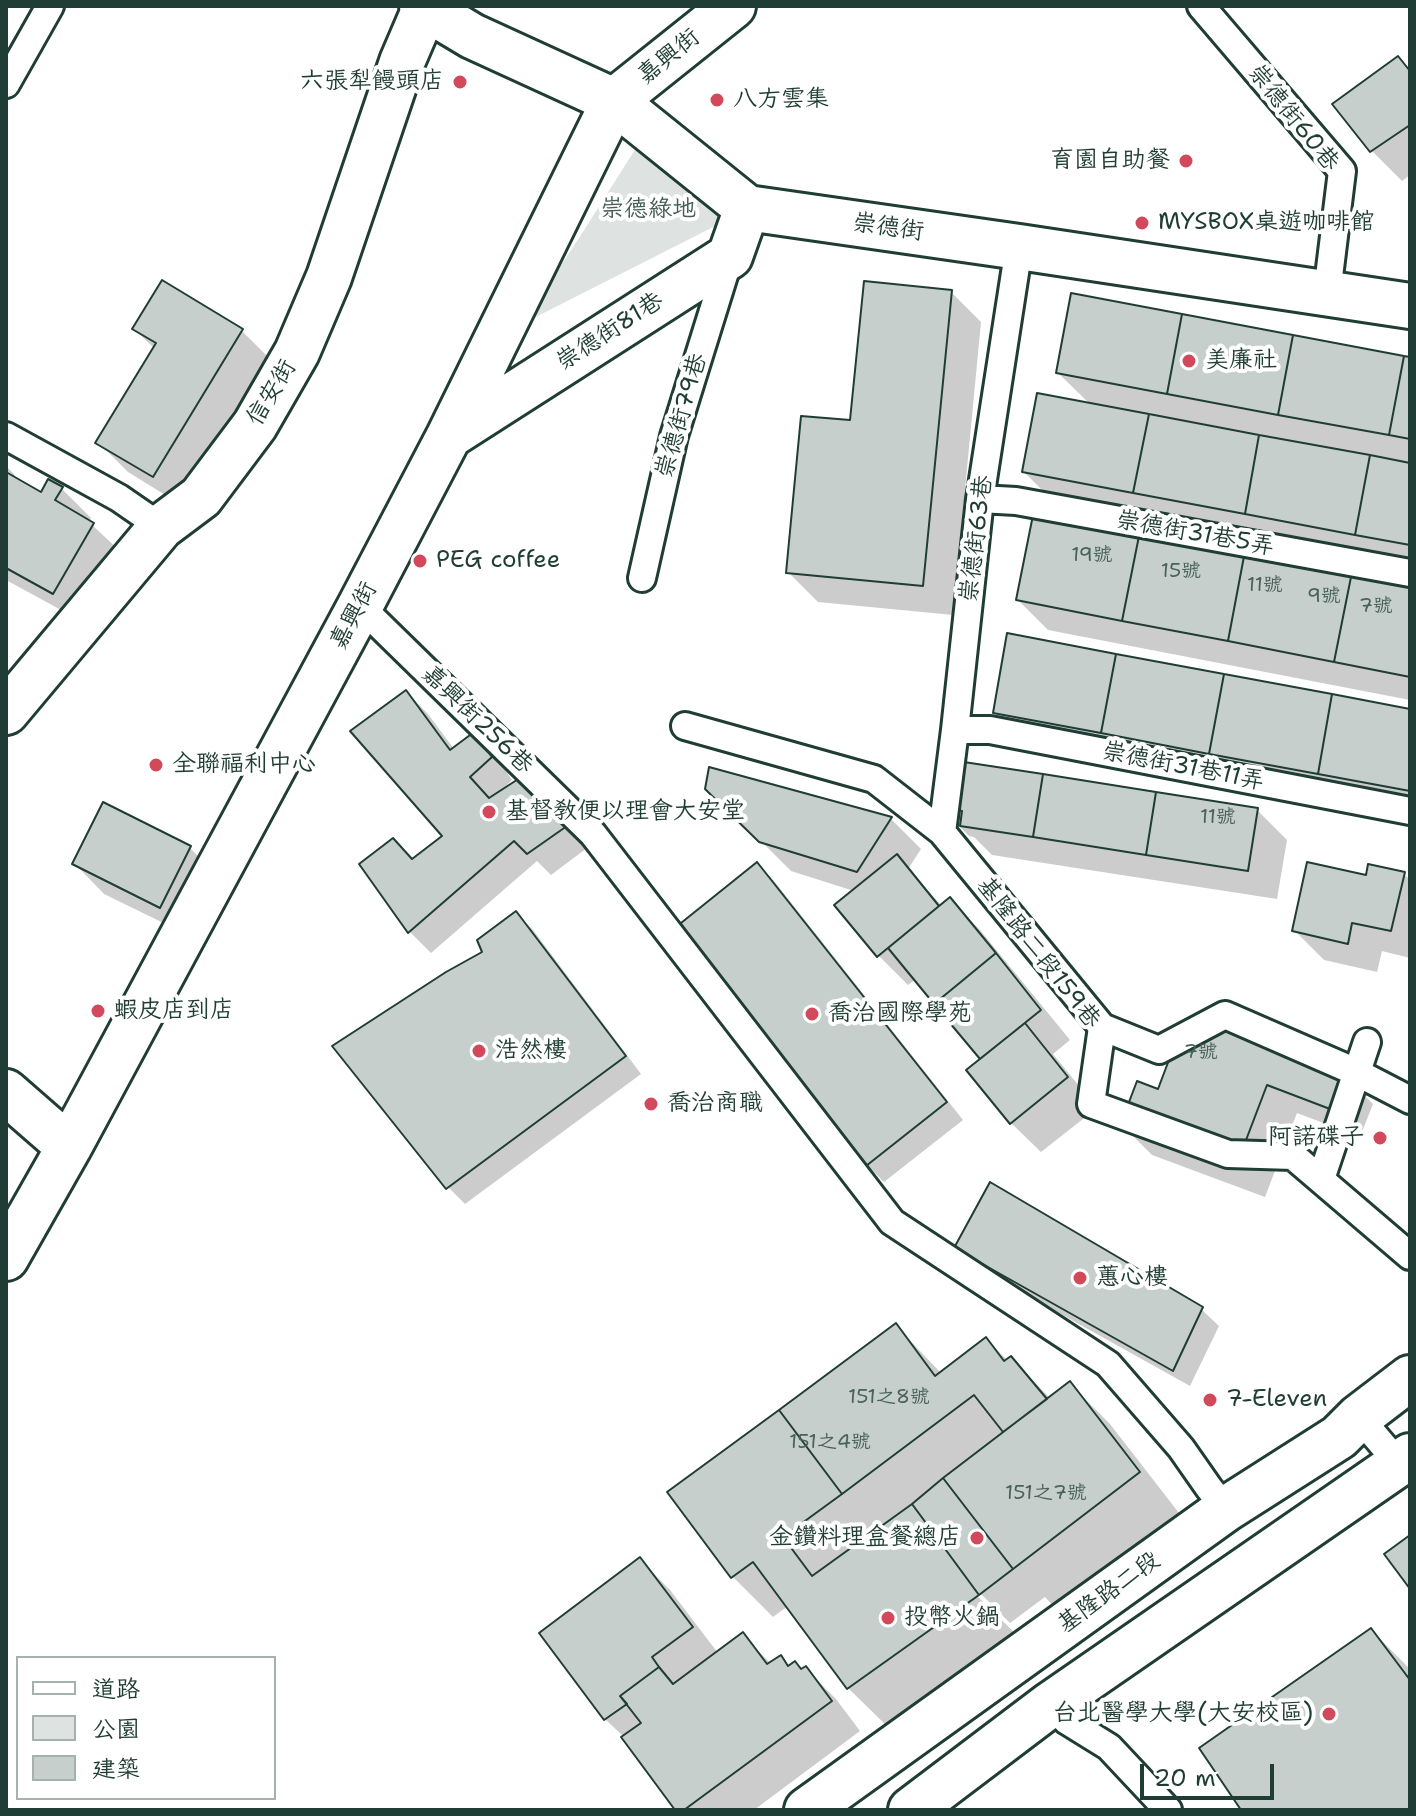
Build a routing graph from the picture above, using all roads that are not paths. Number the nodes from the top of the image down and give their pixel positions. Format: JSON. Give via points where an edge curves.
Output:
{"nodes":[{"id":1,"x":50,"y":6,"type":"edge"},
{"id":2,"x":424,"y":6,"type":"edge"},
{"id":3,"x":733,"y":6,"type":"edge"},
{"id":4,"x":1201,"y":6,"type":"edge"},
{"id":5,"x":6,"y":84,"type":"edge"},
{"id":6,"x":614,"y":101,"type":"junction"},
{"id":7,"x":747,"y":208,"type":"junction"},
{"id":8,"x":1019,"y":247,"type":"junction"},
{"id":9,"x":730,"y":256,"type":"junction"},
{"id":10,"x":1327,"y":293,"type":"junction"},
{"id":11,"x":1410,"y":306,"type":"edge"},
{"id":12,"x":6,"y":436,"type":"edge"},
{"id":13,"x":449,"y":436,"type":"junction"},
{"id":14,"x":980,"y":499,"type":"junction"},
{"id":15,"x":161,"y":527,"type":"junction"},
{"id":16,"x":1410,"y":573,"type":"edge"},
{"id":17,"x":642,"y":578,"type":"dead end"},
{"id":18,"x":360,"y":606,"type":"junction"},
{"id":19,"x":6,"y":712,"type":"edge"},
{"id":20,"x":685,"y":726,"type":"dead end"},
{"id":21,"x":955,"y":730,"type":"junction"},
{"id":22,"x":1410,"y":811,"type":"edge"},
{"id":23,"x":942,"y":832,"type":"junction"},
{"id":24,"x":1102,"y":1027,"type":"junction"},
{"id":25,"x":1367,"y":1042,"type":"dead end"},
{"id":26,"x":1356,"y":1072,"type":"junction"},
{"id":27,"x":6,"y":1092,"type":"edge"},
{"id":28,"x":1410,"y":1100,"type":"edge"},
{"id":29,"x":69,"y":1147,"type":"junction"},
{"id":30,"x":1321,"y":1179,"type":"junction"},
{"id":31,"x":1410,"y":1256,"type":"edge"},
{"id":32,"x":6,"y":1258,"type":"edge"},
{"id":33,"x":1410,"y":1378,"type":"edge"},
{"id":34,"x":1359,"y":1417,"type":"junction"},
{"id":35,"x":1406,"y":1461,"type":"edge"},
{"id":36,"x":1226,"y":1509,"type":"junction"},
{"id":37,"x":1051,"y":1704,"type":"junction"},
{"id":38,"x":807,"y":1810,"type":"edge"},
{"id":39,"x":911,"y":1810,"type":"edge"},
{"id":40,"x":1168,"y":1810,"type":"edge"}],
"edges":[{"from":1,"to":5,"type":"lane"},
{"from":2,"to":6,"type":"street","via":[[472,36]]},
{"from":2,"to":15,"type":"street","name":"信安街","via":[[329,277],[297,352],[255,425],[201,497]]},
{"from":3,"to":6,"type":"street","name":"嘉興街"},
{"from":4,"to":10,"type":"lane","name":"崇德街60巷","via":[[1342,171]]},
{"from":6,"to":7,"type":"street"},
{"from":6,"to":13,"type":"street","name":"嘉興街"},
{"from":7,"to":8,"type":"street","name":"崇德街"},
{"from":7,"to":9,"type":"street"},
{"from":8,"to":10,"type":"street","name":"崇德街"},
{"from":8,"to":14,"type":"lane","name":"崇德街63巷"},
{"from":9,"to":13,"type":"street","name":"崇德街81巷"},
{"from":9,"to":17,"type":"lane","name":"崇德街79巷","via":[[674,436]]},
{"from":10,"to":11,"type":"street","name":"崇德街"},
{"from":12,"to":15,"type":"lane"},
{"from":13,"to":18,"type":"street","name":"嘉興街"},
{"from":14,"to":16,"type":"lane","name":"崇德街31巷5弄","via":[[1016,501]]},
{"from":14,"to":21,"type":"lane","name":"崇德街63巷"},
{"from":15,"to":19,"type":"street","name":"信安街"},
{"from":18,"to":29,"type":"street","name":"嘉興街"},
{"from":18,"to":36,"type":"lane","name":"嘉興街256巷","via":[[593,834],[892,1222],[1108,1364]]},
{"from":20,"to":23,"type":"lane","name":"基隆路二段159巷","via":[[874,779]]},
{"from":21,"to":22,"type":"lane","name":"崇德街31巷11弄","via":[[990,730]]},
{"from":21,"to":23,"type":"lane","name":"崇德街63巷"},
{"from":23,"to":24,"type":"lane","name":"基隆路二段159巷"},
{"from":24,"to":26,"type":"lane","via":[[1159,1050],[1225,1015]]},
{"from":24,"to":30,"type":"lane","name":"基隆路二段159巷","via":[[1091,1104],[1228,1154],[1293,1156]]},
{"from":25,"to":26,"type":"lane"},
{"from":26,"to":28,"type":"lane"},
{"from":26,"to":30,"type":"lane"},
{"from":27,"to":29,"type":"street"},
{"from":29,"to":32,"type":"street","name":"嘉興街"},
{"from":30,"to":31,"type":"lane","name":"基隆路二段159巷"},
{"from":33,"to":34,"type":"street","name":"基隆路二段"},
{"from":34,"to":35,"type":"lane"},
{"from":34,"to":36,"type":"street","name":"基隆路二段","via":[[1339,1437]]},
{"from":35,"to":37,"type":"street"},
{"from":36,"to":38,"type":"street","name":"基隆路二段"},
{"from":37,"to":39,"type":"street"},
{"from":37,"to":40,"type":"lane","via":[[1067,1721],[1109,1747]]}]}
